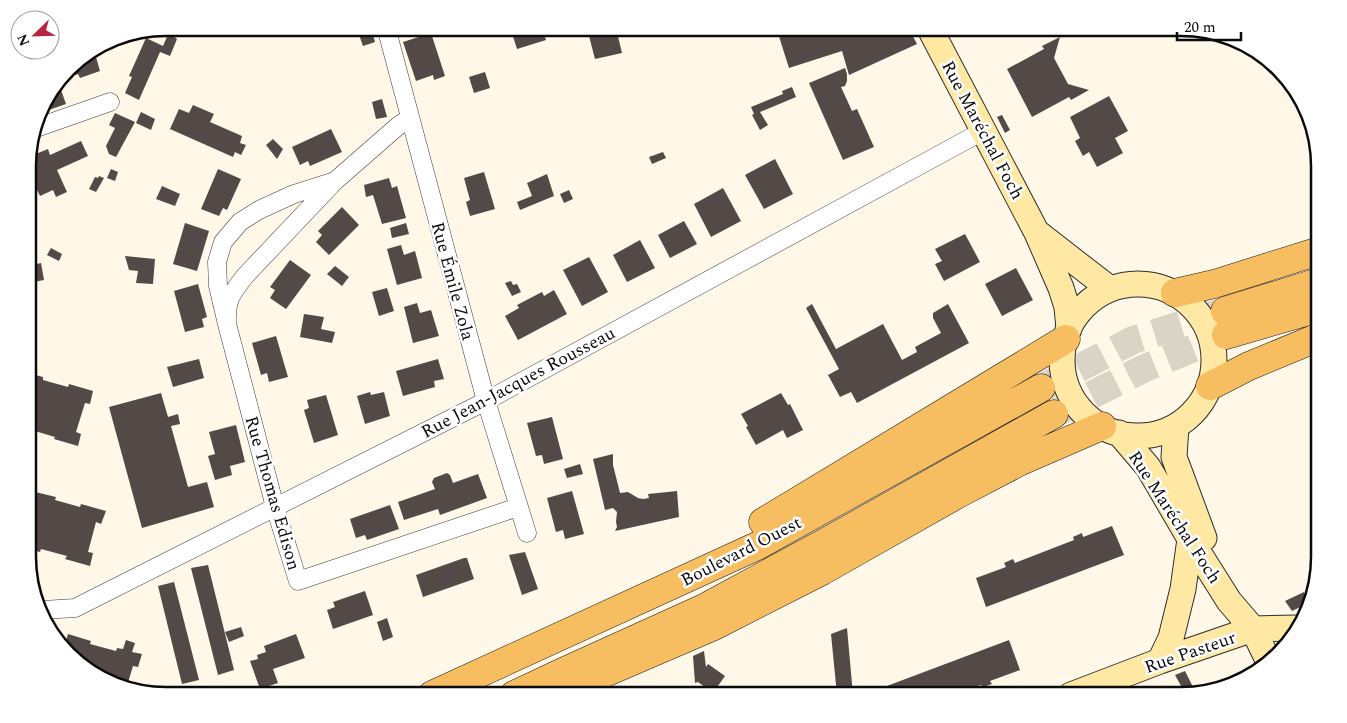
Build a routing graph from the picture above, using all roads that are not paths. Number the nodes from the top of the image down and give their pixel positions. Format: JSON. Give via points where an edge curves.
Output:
{"nodes":[{"id":1,"x":388,"y":36,"type":"edge"},
{"id":2,"x":933,"y":36,"type":"edge"},
{"id":3,"x":110,"y":102,"type":"dead end"},
{"id":4,"x":410,"y":118,"type":"junction"},
{"id":5,"x":43,"y":125,"type":"edge"},
{"id":6,"x":982,"y":131,"type":"junction"},
{"id":7,"x":335,"y":180,"type":"junction"},
{"id":8,"x":1037,"y":233,"type":"junction"},
{"id":9,"x":1311,"y":254,"type":"edge"},
{"id":10,"x":1311,"y":285,"type":"edge"},
{"id":11,"x":1110,"y":289,"type":"junction"},
{"id":12,"x":1175,"y":294,"type":"junction"},
{"id":13,"x":1311,"y":309,"type":"edge"},
{"id":14,"x":227,"y":324,"type":"junction"},
{"id":15,"x":1067,"y":334,"type":"junction"},
{"id":16,"x":1311,"y":340,"type":"edge"},
{"id":17,"x":1210,"y":386,"type":"junction"},
{"id":18,"x":1041,"y":388,"type":"tunnel mouth"},
{"id":19,"x":486,"y":401,"type":"junction"},
{"id":20,"x":1054,"y":414,"type":"tunnel mouth"},
{"id":21,"x":1176,"y":426,"type":"junction"},
{"id":22,"x":1110,"y":430,"type":"junction"},
{"id":23,"x":276,"y":507,"type":"junction"},
{"id":24,"x":518,"y":507,"type":"junction"},
{"id":25,"x":527,"y":533,"type":"dead end"},
{"id":26,"x":1190,"y":540,"type":"junction"},
{"id":27,"x":1229,"y":601,"type":"junction"},
{"id":28,"x":633,"y":603,"type":"junction"},
{"id":29,"x":48,"y":610,"type":"edge"},
{"id":30,"x":1289,"y":628,"type":"edge"},
{"id":31,"x":1253,"y":629,"type":"junction"},
{"id":32,"x":1265,"y":655,"type":"edge"},
{"id":33,"x":1160,"y":661,"type":"junction"},
{"id":34,"x":1094,"y":686,"type":"edge"},
{"id":35,"x":450,"y":687,"type":"edge"},
{"id":36,"x":532,"y":687,"type":"edge"},
{"id":37,"x":574,"y":687,"type":"edge"}],
"edges":[{"from":1,"to":4,"type":"street","name":"Rue Émile Zola"},
{"from":2,"to":6,"type":"main road","name":"Rue Maréchal Foch"},
{"from":3,"to":5,"type":"street"},
{"from":4,"to":7,"type":"street","name":"Rue Thomas Edison"},
{"from":4,"to":19,"type":"street","name":"Rue Émile Zola"},
{"from":6,"to":8,"type":"main road","name":"Rue Maréchal Foch"},
{"from":6,"to":19,"type":"street","name":"Rue Jean-Jacques Rousseau"},
{"from":7,"to":14,"type":"street","name":"Rue Thomas Edison","via":[[231,293],[226,309]]},
{"from":7,"to":14,"type":"street","name":"Rue Thomas Edison","via":[[259,210],[240,222],[223,242],[217,262],[218,286]]},
{"from":8,"to":11,"type":"main road","name":"Rue Maréchal Foch"},
{"from":8,"to":15,"type":"main road","name":"Rue Maréchal Foch","via":[[1067,307]]},
{"from":9,"to":12,"type":"main road"},
{"from":10,"to":13,"type":"main road","via":[[1225,323]]},
{"from":11,"to":12,"type":"main road","via":[[1134,284],[1159,287]]},
{"from":11,"to":15,"type":"main road","via":[[1078,313]]},
{"from":12,"to":17,"type":"main road","via":[[1194,309],[1211,338],[1214,368]]},
{"from":14,"to":23,"type":"street","name":"Rue Thomas Edison"},
{"from":15,"to":22,"type":"main road","via":[[1063,348],[1067,386],[1085,415]]},
{"from":15,"to":28,"type":"main road"},
{"from":16,"to":17,"type":"main road"},
{"from":17,"to":21,"type":"main road","via":[[1202,401]]},
{"from":18,"to":28,"type":"main road","name":"Boulevard Ouest","via":[[757,546]]},
{"from":19,"to":23,"type":"street","name":"Rue Jean-Jacques Rousseau"},
{"from":19,"to":24,"type":"street","name":"Rue Émile Zola"},
{"from":20,"to":36,"type":"main road","name":"Boulevard Ouest","via":[[704,608]]},
{"from":21,"to":22,"type":"main road","via":[[1156,434],[1137,436]]},
{"from":21,"to":27,"type":"main road","name":"Rue Maréchal Foch","via":[[1174,457]]},
{"from":22,"to":26,"type":"main road","name":"Rue Maréchal Foch","via":[[1148,467]]},
{"from":22,"to":37,"type":"main road","via":[[1011,466],[822,571],[712,627]]},
{"from":23,"to":24,"type":"street","name":"Rue Thomas Edison","via":[[298,581]]},
{"from":23,"to":29,"type":"street","name":"Rue Jean-Jacques Rousseau","via":[[74,608]]},
{"from":24,"to":25,"type":"street","name":"Rue Émile Zola"},
{"from":26,"to":27,"type":"main road","name":"Rue Maréchal Foch"},
{"from":26,"to":33,"type":"main road","via":[[1171,638]]},
{"from":27,"to":31,"type":"main road","name":"Rue Maréchal Foch"},
{"from":28,"to":35,"type":"main road","name":"Boulevard Ouest"},
{"from":30,"to":31,"type":"main road","name":"Rue Pasteur"},
{"from":31,"to":32,"type":"main road","name":"Rue Maréchal Foch"},
{"from":31,"to":33,"type":"main road","name":"Rue Pasteur"},
{"from":33,"to":34,"type":"main road","name":"Rue Pasteur"}]}
